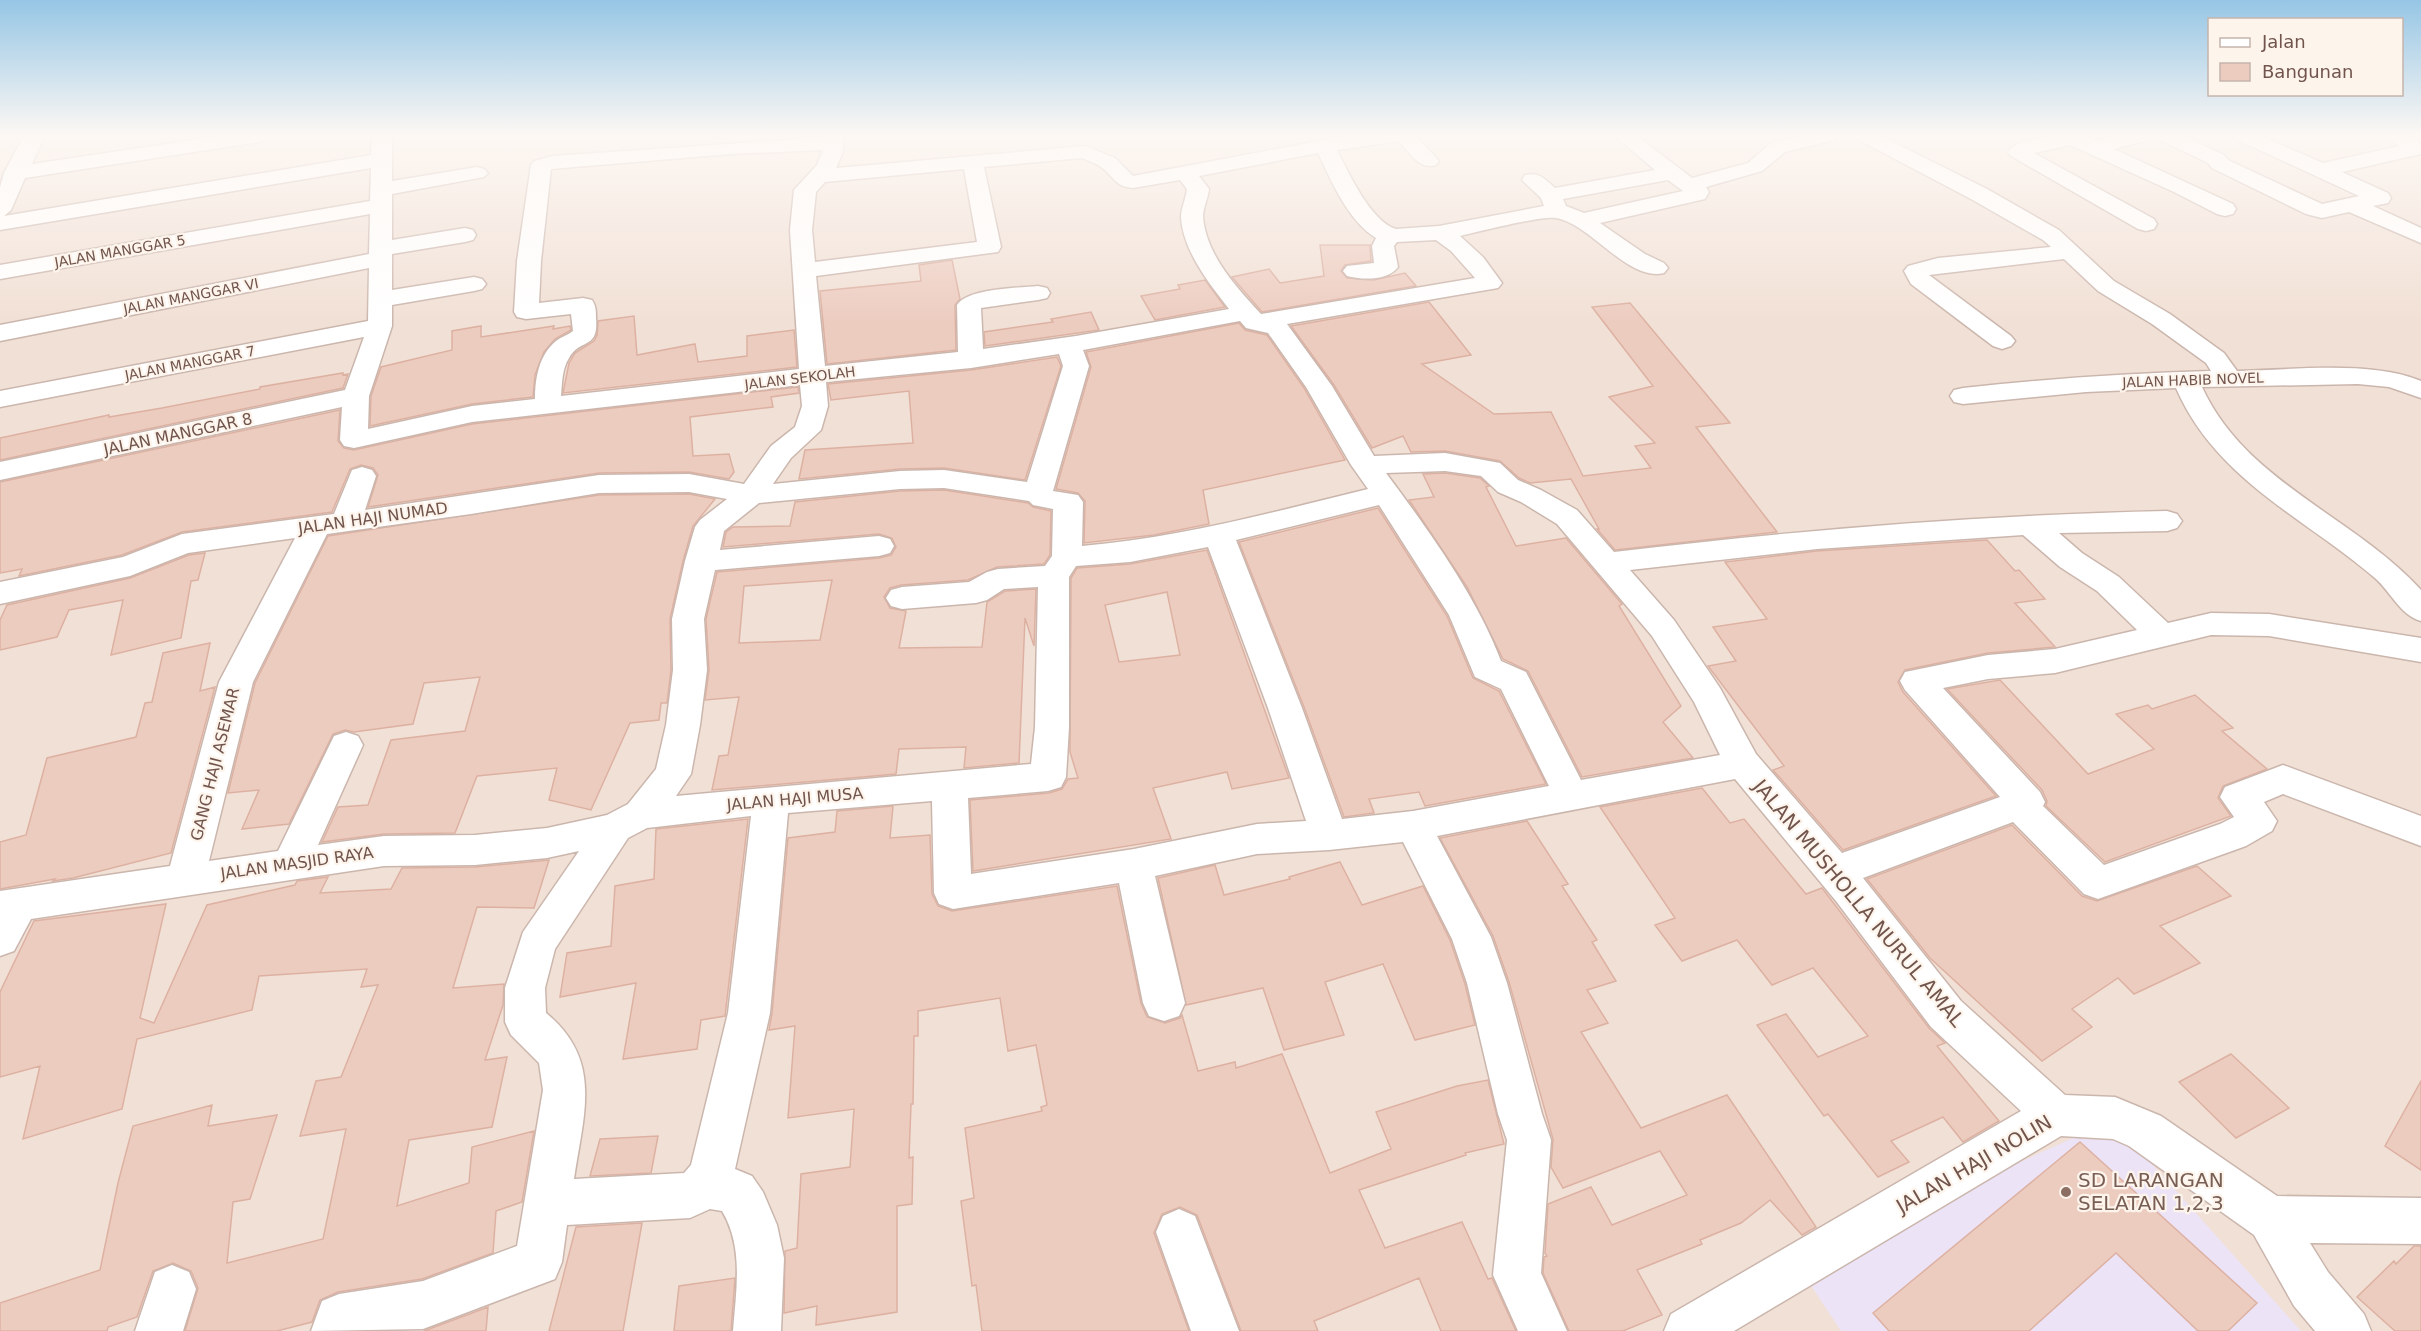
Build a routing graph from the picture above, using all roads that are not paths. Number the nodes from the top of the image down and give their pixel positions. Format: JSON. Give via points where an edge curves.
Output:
{"nodes":[{"id":1,"x":150,"y":198,"type":"edge"},
{"id":2,"x":382,"y":198,"type":"joint"},
{"id":3,"x":536,"y":198,"type":"edge"},
{"id":4,"x":803,"y":198,"type":"edge"},
{"id":5,"x":980,"y":198,"type":"edge"},
{"id":6,"x":1198,"y":198,"type":"edge"},
{"id":7,"x":1354,"y":198,"type":"edge"},
{"id":8,"x":1549,"y":198,"type":"edge"},
{"id":9,"x":1572,"y":198,"type":"edge"},
{"id":10,"x":1679,"y":198,"type":"edge"},
{"id":11,"x":1986,"y":198,"type":"edge"},
{"id":12,"x":2100,"y":198,"type":"edge"},
{"id":13,"x":2203,"y":198,"type":"edge"},
{"id":14,"x":2291,"y":198,"type":"edge"},
{"id":15,"x":2379,"y":198,"type":"edge"},
{"id":16,"x":1553,"y":203,"type":"junction"},
{"id":17,"x":2350,"y":204,"type":"junction"},
{"id":18,"x":2225,"y":209,"type":"dead end"},
{"id":19,"x":1582,"y":220,"type":"junction"},
{"id":20,"x":0,"y":223,"type":"edge"},
{"id":21,"x":2146,"y":224,"type":"dead end"},
{"id":22,"x":1440,"y":233,"type":"junction"},
{"id":23,"x":1390,"y":234,"type":"junction"},
{"id":24,"x":465,"y":236,"type":"dead end"},
{"id":25,"x":2421,"y":236,"type":"edge"},
{"id":26,"x":2069,"y":252,"type":"junction"},
{"id":27,"x":381,"y":254,"type":"junction"},
{"id":28,"x":1656,"y":268,"type":"dead end"},
{"id":29,"x":804,"y":270,"type":"junction"},
{"id":30,"x":1355,"y":271,"type":"dead end"},
{"id":31,"x":0,"y":272,"type":"edge"},
{"id":32,"x":474,"y":284,"type":"dead end"},
{"id":33,"x":1038,"y":293,"type":"dead end"},
{"id":34,"x":382,"y":299,"type":"junction"},
{"id":35,"x":1250,"y":318,"type":"junction"},
{"id":36,"x":380,"y":326,"type":"junction"},
{"id":37,"x":0,"y":333,"type":"edge"},
{"id":38,"x":2002,"y":341,"type":"dead end"},
{"id":39,"x":1068,"y":345,"type":"junction"},
{"id":40,"x":972,"y":360,"type":"junction"},
{"id":41,"x":812,"y":377,"type":"junction"},
{"id":42,"x":2185,"y":378,"type":"junction"},
{"id":43,"x":2229,"y":378,"type":"junction"},
{"id":44,"x":2421,"y":390,"type":"edge"},
{"id":45,"x":356,"y":396,"type":"junction"},
{"id":46,"x":1963,"y":396,"type":"dead end"},
{"id":47,"x":0,"y":399,"type":"edge"},
{"id":48,"x":548,"y":406,"type":"junction"},
{"id":49,"x":1365,"y":465,"type":"junction"},
{"id":50,"x":0,"y":471,"type":"edge"},
{"id":51,"x":362,"y":476,"type":"dead end"},
{"id":52,"x":1038,"y":493,"type":"junction"},
{"id":53,"x":1386,"y":494,"type":"junction"},
{"id":54,"x":752,"y":495,"type":"junction"},
{"id":55,"x":2167,"y":520,"type":"dead end"},
{"id":56,"x":332,"y":523,"type":"junction"},
{"id":57,"x":2030,"y":525,"type":"junction"},
{"id":58,"x":1219,"y":535,"type":"junction"},
{"id":59,"x":879,"y":546,"type":"dead end"},
{"id":60,"x":700,"y":561,"type":"junction"},
{"id":61,"x":1608,"y":563,"type":"junction"},
{"id":62,"x":1060,"y":566,"type":"junction"},
{"id":63,"x":0,"y":594,"type":"edge"},
{"id":64,"x":902,"y":598,"type":"dead end"},
{"id":65,"x":2421,"y":610,"type":"edge"},
{"id":66,"x":2162,"y":636,"type":"junction"},
{"id":67,"x":2421,"y":650,"type":"edge"},
{"id":68,"x":346,"y":745,"type":"dead end"},
{"id":69,"x":1743,"y":764,"type":"junction"},
{"id":70,"x":950,"y":786,"type":"junction"},
{"id":71,"x":1572,"y":796,"type":"junction"},
{"id":72,"x":771,"y":800,"type":"junction"},
{"id":73,"x":2019,"y":805,"type":"junction"},
{"id":74,"x":628,"y":821,"type":"junction"},
{"id":75,"x":1413,"y":826,"type":"junction"},
{"id":76,"x":2421,"y":831,"type":"edge"},
{"id":77,"x":1329,"y":835,"type":"junction"},
{"id":78,"x":290,"y":864,"type":"junction"},
{"id":79,"x":1134,"y":865,"type":"junction"},
{"id":80,"x":1834,"y":872,"type":"junction"},
{"id":81,"x":186,"y":878,"type":"junction"},
{"id":82,"x":10,"y":905,"type":"edge"},
{"id":83,"x":0,"y":939,"type":"edge"},
{"id":84,"x":1164,"y":1004,"type":"dead end"},
{"id":85,"x":2056,"y":1115,"type":"junction"},
{"id":86,"x":705,"y":1185,"type":"junction"},
{"id":87,"x":548,"y":1203,"type":"junction"},
{"id":88,"x":2270,"y":1219,"type":"junction"},
{"id":89,"x":2421,"y":1221,"type":"edge"},
{"id":90,"x":1179,"y":1232,"type":"dead end"},
{"id":91,"x":335,"y":1331,"type":"edge"},
{"id":92,"x":757,"y":1331,"type":"edge"},
{"id":93,"x":1215,"y":1331,"type":"edge"},
{"id":94,"x":1543,"y":1331,"type":"edge"},
{"id":95,"x":1688,"y":1331,"type":"edge"},
{"id":96,"x":2346,"y":1331,"type":"edge"}],
"edges":[{"from":1,"to":20,"type":"street"},
{"from":2,"to":27,"type":"street"},
{"from":2,"to":31,"type":"street","name":"JALAN MANGGAR 5"},
{"from":3,"to":48,"type":"street","via":[[526,312],[583,305],[585,331],[551,363]]},
{"from":4,"to":29,"type":"street"},
{"from":5,"to":29,"type":"street","via":[[990,247]]},
{"from":6,"to":35,"type":"street","via":[[1193,206],[1193,228],[1209,263]]},
{"from":7,"to":23,"type":"street","via":[[1381,231]]},
{"from":8,"to":16,"type":"street"},
{"from":9,"to":16,"type":"street"},
{"from":10,"to":19,"type":"street"},
{"from":11,"to":26,"type":"street","via":[[2051,235]]},
{"from":12,"to":21,"type":"street"},
{"from":13,"to":18,"type":"street"},
{"from":14,"to":17,"type":"street","via":[[2322,211]]},
{"from":15,"to":17,"type":"street"},
{"from":16,"to":19,"type":"street"},
{"from":16,"to":22,"type":"street"},
{"from":17,"to":25,"type":"street"},
{"from":19,"to":28,"type":"street"},
{"from":22,"to":23,"type":"street"},
{"from":22,"to":35,"type":"street","name":"JALAN SEKOLAH","via":[[1455,243],[1490,283]]},
{"from":23,"to":30,"type":"street","via":[[1383,246],[1386,267]]},
{"from":24,"to":27,"type":"street","name":"JALAN MANGGAR VI"},
{"from":26,"to":38,"type":"street","via":[[1926,266],[1916,271],[1919,279]]},
{"from":26,"to":43,"type":"street","via":[[2106,286],[2215,358]]},
{"from":27,"to":34,"type":"street"},
{"from":27,"to":37,"type":"street","name":"JALAN MANGGAR VI"},
{"from":29,"to":41,"type":"street"},
{"from":32,"to":34,"type":"street"},
{"from":33,"to":40,"type":"street","via":[[980,300],[969,305]]},
{"from":34,"to":36,"type":"street"},
{"from":35,"to":39,"type":"street","name":"JALAN SEKOLAH"},
{"from":35,"to":49,"type":"street","via":[[1277,328],[1319,386]]},
{"from":36,"to":45,"type":"street"},
{"from":36,"to":47,"type":"street","name":"JALAN MANGGAR 7"},
{"from":39,"to":40,"type":"street","name":"JALAN SEKOLAH"},
{"from":39,"to":52,"type":"street","via":[[1076,366]]},
{"from":40,"to":41,"type":"street","name":"JALAN SEKOLAH"},
{"from":41,"to":48,"type":"street","name":"JALAN SEKOLAH"},
{"from":41,"to":54,"type":"street","via":[[815,406],[807,430],[781,452]]},
{"from":42,"to":43,"type":"street","name":"JALAN HABIB NOVEL"},
{"from":42,"to":46,"type":"street","name":"JALAN HABIB NOVEL"},
{"from":42,"to":65,"type":"street","via":[[2200,412],[2235,455],[2290,503],[2387,572]]},
{"from":43,"to":44,"type":"street","name":"JALAN HABIB NOVEL","via":[[2388,377]]},
{"from":45,"to":48,"type":"street","name":"JALAN SEKOLAH","via":[[354,440],[472,414]]},
{"from":45,"to":50,"type":"street","name":"JALAN MANGGAR 8"},
{"from":49,"to":53,"type":"street"},
{"from":49,"to":61,"type":"street","name":"JALAN MUSHOLLA NURUL AMAL","via":[[1445,462],[1490,469],[1508,486],[1567,517]]},
{"from":51,"to":56,"type":"street","name":"GANG HAJI ASEMAR"},
{"from":52,"to":54,"type":"street","via":[[944,479]]},
{"from":52,"to":62,"type":"street","via":[[1043,499],[1068,502]]},
{"from":53,"to":58,"type":"street"},
{"from":53,"to":71,"type":"street","via":[[1464,613],[1487,669],[1514,681]]},
{"from":54,"to":56,"type":"street","name":"JALAN HAJI NUMAD","via":[[689,483],[599,484]]},
{"from":54,"to":60,"type":"street","via":[[710,527]]},
{"from":55,"to":57,"type":"street"},
{"from":56,"to":63,"type":"street","name":"JALAN HAJI NUMAD","via":[[182,544],[129,566]]},
{"from":56,"to":81,"type":"street","name":"GANG HAJI ASEMAR","via":[[236,682]]},
{"from":57,"to":61,"type":"street","via":[[1731,547]]},
{"from":57,"to":66,"type":"street","via":[[2071,560],[2108,584]]},
{"from":58,"to":62,"type":"street"},
{"from":58,"to":77,"type":"street"},
{"from":59,"to":60,"type":"street"},
{"from":60,"to":74,"type":"street","via":[[688,619],[690,670],[673,774]]},
{"from":61,"to":69,"type":"street","name":"JALAN MUSHOLLA NURUL AMAL","via":[[1663,628],[1708,697]]},
{"from":62,"to":64,"type":"street","via":[[998,579],[976,592]]},
{"from":62,"to":70,"type":"street","name":"JALAN HAJI MUSA","via":[[1048,777]]},
{"from":66,"to":67,"type":"street","via":[[2211,624],[2269,625]]},
{"from":66,"to":73,"type":"street","via":[[2055,661],[1988,667],[1917,681],[2027,802]]},
{"from":68,"to":78,"type":"street"},
{"from":69,"to":71,"type":"street"},
{"from":69,"to":80,"type":"street","name":"JALAN MUSHOLLA NURUL AMAL"},
{"from":70,"to":72,"type":"street","name":"JALAN HAJI MUSA"},
{"from":70,"to":79,"type":"street","via":[[952,893]]},
{"from":71,"to":75,"type":"street"},
{"from":72,"to":74,"type":"street","name":"JALAN HAJI MUSA"},
{"from":72,"to":86,"type":"street","via":[[749,1013],[712,1173]]},
{"from":73,"to":76,"type":"street","via":[[2098,883],[2233,835],[2259,821],[2238,797],[2283,779]]},
{"from":73,"to":80,"type":"street"},
{"from":74,"to":78,"type":"street","name":"JALAN MASJID RAYA","via":[[547,843],[475,850],[384,851]]},
{"from":74,"to":87,"type":"street","via":[[537,944],[525,988],[526,1022],[551,1043],[562,1063],[565,1090]]},
{"from":75,"to":77,"type":"street"},
{"from":75,"to":94,"type":"street","via":[[1471,937],[1529,1140],[1517,1275]]},
{"from":77,"to":79,"type":"street","via":[[1257,839]]},
{"from":78,"to":81,"type":"street","name":"JALAN MASJID RAYA"},
{"from":79,"to":84,"type":"street"},
{"from":80,"to":85,"type":"street","name":"JALAN MUSHOLLA NURUL AMAL","via":[[1946,1014]]},
{"from":81,"to":82,"type":"street","name":"JALAN MASJID RAYA"},
{"from":82,"to":83,"type":"street","name":"JALAN MASJID RAYA"},
{"from":85,"to":88,"type":"street","name":"JALAN HAJI NOLIN","via":[[2115,1118],[2145,1131]]},
{"from":85,"to":95,"type":"street","name":"JALAN HAJI NOLIN"},
{"from":86,"to":87,"type":"street","via":[[690,1195]]},
{"from":86,"to":92,"type":"street","via":[[736,1192],[749,1208],[761,1258]]},
{"from":87,"to":91,"type":"street","via":[[538,1262],[423,1305],[339,1318]]},
{"from":88,"to":89,"type":"street"},
{"from":88,"to":96,"type":"street","name":"JALAN HAJI NOLIN","via":[[2311,1289]]},
{"from":90,"to":93,"type":"street"}]}
